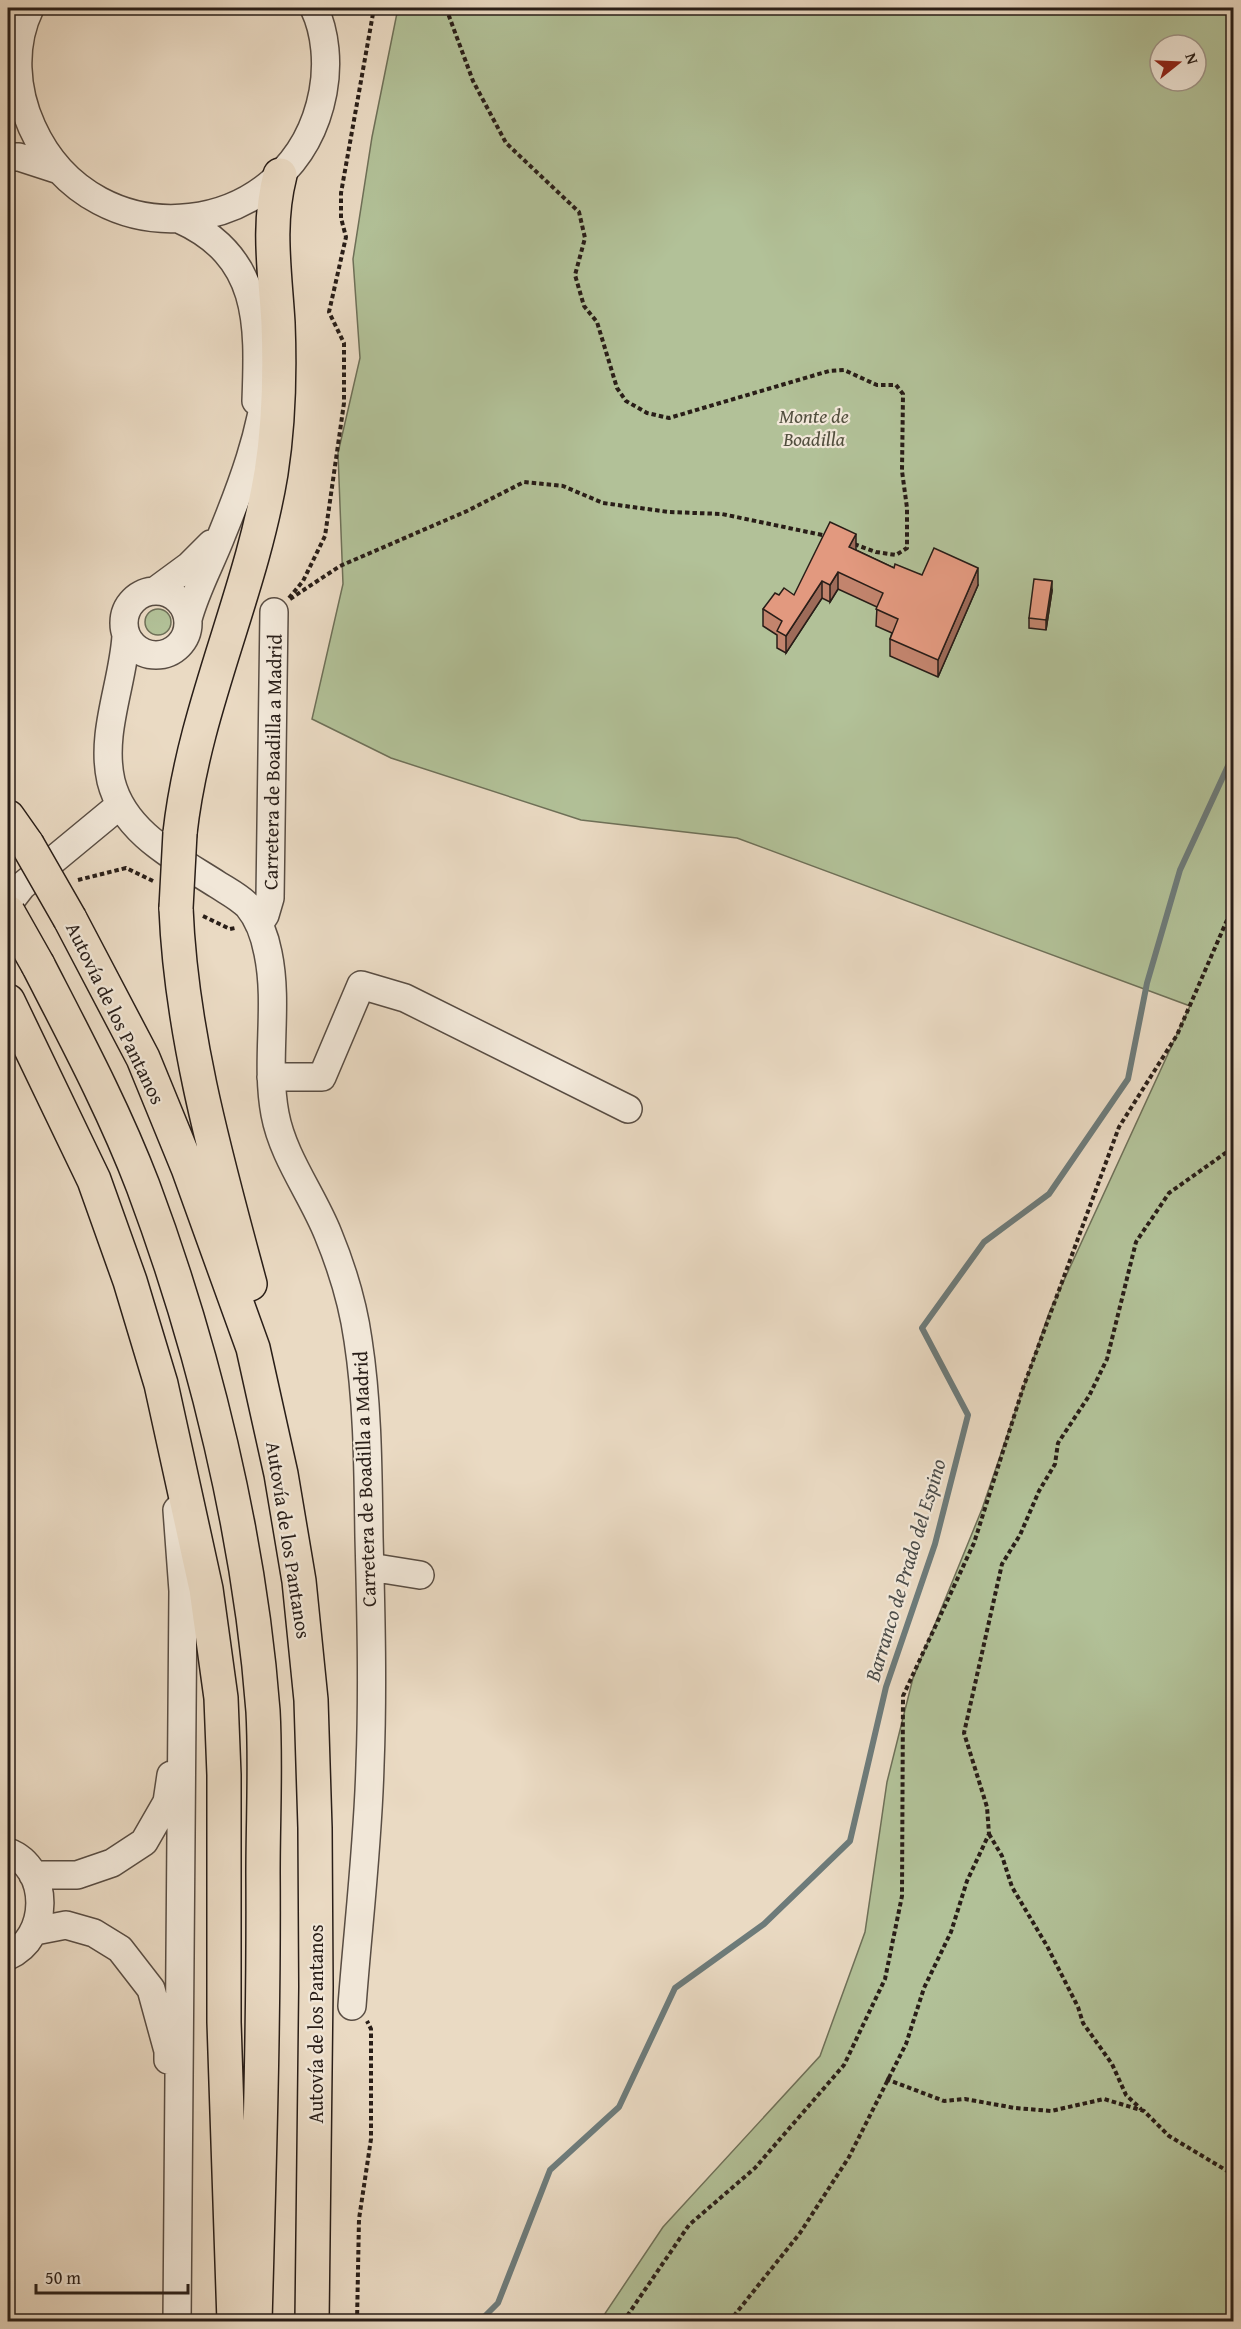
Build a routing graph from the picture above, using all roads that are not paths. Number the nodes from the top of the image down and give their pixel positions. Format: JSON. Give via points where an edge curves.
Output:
{"nodes":[{"id":1,"x":30,"y":8,"type":"edge"},
{"id":2,"x":314,"y":8,"type":"edge"},
{"id":3,"x":13,"y":66,"type":"edge"},
{"id":4,"x":8,"y":157,"type":"edge"},
{"id":5,"x":59,"y":170,"type":"junction"},
{"id":6,"x":280,"y":175,"type":"junction"},
{"id":7,"x":179,"y":219,"type":"junction"},
{"id":8,"x":271,"y":246,"type":"junction"},
{"id":9,"x":254,"y":441,"type":"junction"},
{"id":10,"x":226,"y":524,"type":"junction"},
{"id":11,"x":155,"y":591,"type":"junction"},
{"id":12,"x":274,"y":612,"type":"dead end"},
{"id":13,"x":188,"y":620,"type":"junction"},
{"id":14,"x":126,"y":636,"type":"junction"},
{"id":15,"x":160,"y":655,"type":"junction"},
{"id":16,"x":111,"y":727,"type":"junction"},
{"id":17,"x":120,"y":805,"type":"junction"},
{"id":18,"x":8,"y":817,"type":"edge"},
{"id":19,"x":8,"y":904,"type":"edge"},
{"id":20,"x":8,"y":912,"type":"edge"},
{"id":21,"x":259,"y":924,"type":"junction"},
{"id":22,"x":8,"y":1001,"type":"edge"},
{"id":23,"x":271,"y":1077,"type":"junction"},
{"id":24,"x":628,"y":1109,"type":"dead end"},
{"id":25,"x":253,"y":1348,"type":"junction"},
{"id":26,"x":161,"y":1384,"type":"junction"},
{"id":27,"x":370,"y":1567,"type":"junction"},
{"id":28,"x":420,"y":1575,"type":"dead end"},
{"id":29,"x":182,"y":1706,"type":"junction"},
{"id":30,"x":8,"y":1852,"type":"edge"},
{"id":31,"x":33,"y":1875,"type":"junction"},
{"id":32,"x":35,"y":1931,"type":"junction"},
{"id":33,"x":8,"y":1956,"type":"edge"},
{"id":34,"x":352,"y":2006,"type":"road end"},
{"id":35,"x":176,"y":2322,"type":"edge"},
{"id":36,"x":234,"y":2322,"type":"edge"},
{"id":37,"x":255,"y":2322,"type":"edge"},
{"id":38,"x":312,"y":2322,"type":"edge"}],
"edges":[{"from":1,"to":3,"type":"street"},
{"from":2,"to":6,"type":"street","via":[[325,46],[326,78],[320,110],[307,140]]},
{"from":3,"to":5,"type":"street","via":[[39,143]]},
{"from":4,"to":5,"type":"street"},
{"from":5,"to":7,"type":"street","via":[[83,191],[112,207],[142,217]]},
{"from":6,"to":7,"type":"street","via":[[237,205]]},
{"from":6,"to":8,"type":"highway","via":[[271,219]]},
{"from":7,"to":9,"type":"street","via":[[211,237],[231,255],[249,288],[256,323]]},
{"from":8,"to":9,"type":"street","via":[[267,382]]},
{"from":8,"to":25,"type":"highway","bridge":true,"via":[[280,390],[270,475],[191,762],[180,833],[181,977],[193,1046],[254,1300]]},
{"from":9,"to":10,"type":"street"},
{"from":10,"to":11,"type":"street","via":[[189,566]]},
{"from":10,"to":13,"type":"street","via":[[196,591]]},
{"from":11,"to":13,"type":"street","via":[[173,596]]},
{"from":11,"to":14,"type":"street","via":[[145,592],[128,605],[123,626]]},
{"from":12,"to":21,"type":"street","name":"Carretera de Boadilla a Madrid","via":[[270,898]]},
{"from":13,"to":15,"type":"street","via":[[181,643]]},
{"from":14,"to":15,"type":"street","via":[[136,649]]},
{"from":14,"to":16,"type":"street"},
{"from":15,"to":16,"type":"street","via":[[127,693]]},
{"from":16,"to":17,"type":"street","via":[[108,763]]},
{"from":17,"to":19,"type":"street","via":[[22,886]]},
{"from":17,"to":21,"type":"street","via":[[132,824],[152,841],[239,897]]},
{"from":18,"to":25,"type":"highway","name":"Autovía de los Pantanos","bridge":true,"via":[[70,919],[143,1058],[188,1168]]},
{"from":20,"to":37,"type":"highway","bridge":true,"via":[[105,1098],[143,1186],[178,1291],[214,1420],[242,1550],[263,1712],[263,1991]]},
{"from":21,"to":23,"type":"street","name":"Carretera de Boadilla a Madrid","via":[[272,984]]},
{"from":22,"to":26,"type":"highway","via":[[94,1180]]},
{"from":23,"to":24,"type":"street","via":[[322,1077],[362,985],[405,998]]},
{"from":23,"to":27,"type":"street","name":"Carretera de Boadilla a Madrid","via":[[281,1137],[328,1233],[346,1281],[358,1338],[365,1398]]},
{"from":25,"to":38,"type":"highway","name":"Autovía de los Pantanos","via":[[281,1474],[299,1581],[310,1700],[316,1976]]},
{"from":26,"to":29,"type":"street","via":[[183,1591]]},
{"from":26,"to":36,"type":"highway","via":[[206,1589],[221,1698],[224,2022]]},
{"from":27,"to":28,"type":"street"},
{"from":27,"to":34,"type":"street","name":"Carretera de Boadilla a Madrid","via":[[370,1767]]},
{"from":29,"to":31,"type":"street","via":[[167,1802],[144,1842],[112,1863],[77,1875]]},
{"from":29,"to":35,"type":"street"},
{"from":30,"to":31,"type":"street"},
{"from":31,"to":32,"type":"street","via":[[41,1901]]},
{"from":32,"to":33,"type":"street","via":[[18,1952]]},
{"from":32,"to":35,"type":"street","via":[[66,1925],[94,1933],[120,1949],[151,1989],[168,2051],[168,2232]]}]}
